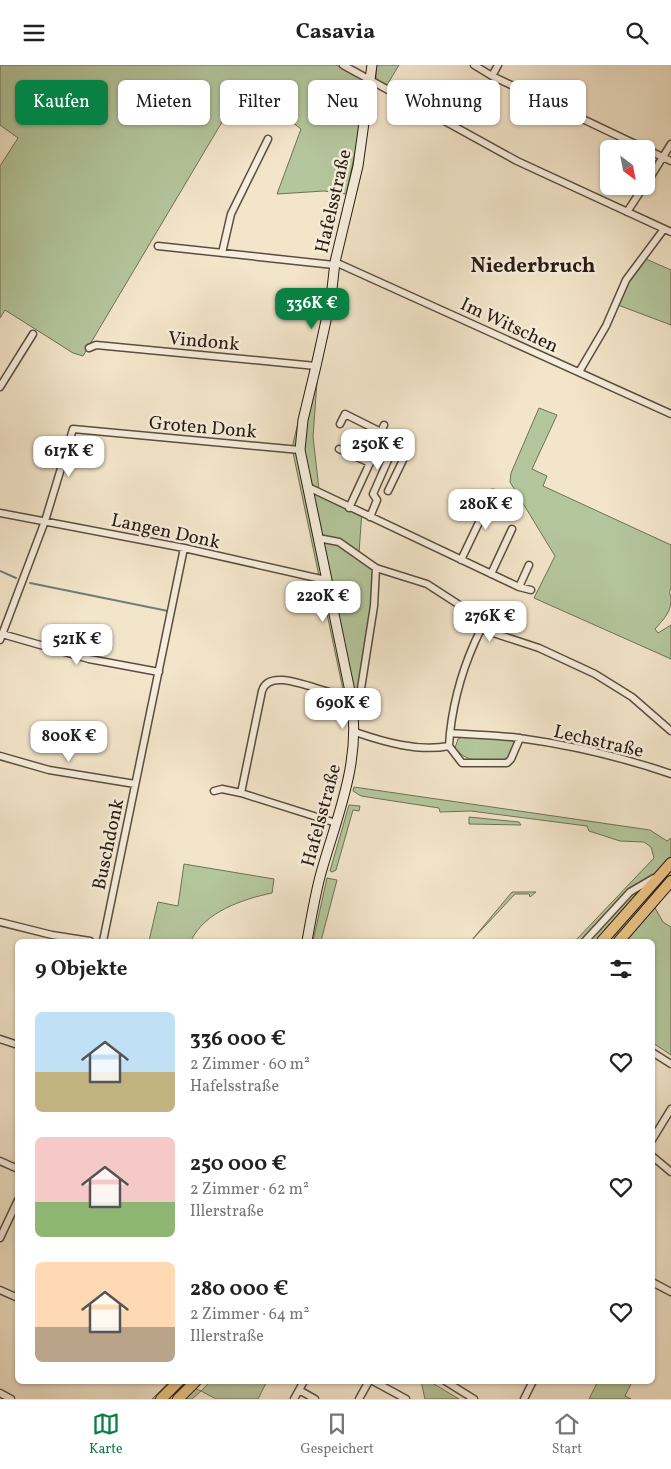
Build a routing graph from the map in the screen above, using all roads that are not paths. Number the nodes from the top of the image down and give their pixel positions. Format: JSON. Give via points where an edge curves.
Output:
{"nodes":[{"id":1,"x":343,"y":65,"type":"edge"},
{"id":2,"x":372,"y":65,"type":"edge"},
{"id":3,"x":474,"y":65,"type":"edge"},
{"id":4,"x":498,"y":65,"type":"edge"},
{"id":5,"x":492,"y":76,"type":"junction"},
{"id":6,"x":368,"y":80,"type":"edge"},
{"id":7,"x":370,"y":80,"type":"edge"},
{"id":8,"x":377,"y":85,"type":"edge"},
{"id":9,"x":364,"y":125,"type":"edge"},
{"id":10,"x":268,"y":139,"type":"dead end"},
{"id":11,"x":671,"y":145,"type":"edge"},
{"id":12,"x":663,"y":157,"type":"junction"},
{"id":13,"x":671,"y":161,"type":"edge"},
{"id":14,"x":655,"y":169,"type":"edge"},
{"id":15,"x":638,"y":195,"type":"edge"},
{"id":16,"x":627,"y":212,"type":"junction"},
{"id":17,"x":668,"y":230,"type":"edge"},
{"id":18,"x":158,"y":245,"type":"dead end"},
{"id":19,"x":222,"y":253,"type":"junction"},
{"id":20,"x":335,"y":263,"type":"junction"},
{"id":21,"x":34,"y":333,"type":"dead end"},
{"id":22,"x":89,"y":348,"type":"dead end"},
{"id":23,"x":316,"y":366,"type":"junction"},
{"id":24,"x":579,"y":372,"type":"junction"},
{"id":25,"x":0,"y":387,"type":"edge"},
{"id":26,"x":671,"y":414,"type":"edge"},
{"id":27,"x":340,"y":424,"type":"dead end"},
{"id":28,"x":339,"y":449,"type":"dead end"},
{"id":29,"x":300,"y":450,"type":"junction"},
{"id":30,"x":370,"y":463,"type":"junction"},
{"id":31,"x":308,"y":487,"type":"junction"},
{"id":32,"x":388,"y":491,"type":"dead end"},
{"id":33,"x":493,"y":493,"type":"dead end"},
{"id":34,"x":349,"y":508,"type":"junction"},
{"id":35,"x":0,"y":513,"type":"edge"},
{"id":36,"x":370,"y":517,"type":"junction"},
{"id":37,"x":45,"y":521,"type":"junction"},
{"id":38,"x":512,"y":529,"type":"dead end"},
{"id":39,"x":318,"y":538,"type":"junction"},
{"id":40,"x":184,"y":548,"type":"junction"},
{"id":41,"x":461,"y":560,"type":"junction"},
{"id":42,"x":529,"y":565,"type":"dead end"},
{"id":43,"x":376,"y":568,"type":"junction"},
{"id":44,"x":491,"y":574,"type":"junction"},
{"id":45,"x":326,"y":578,"type":"junction"},
{"id":46,"x":519,"y":587,"type":"junction"},
{"id":47,"x":531,"y":590,"type":"dead end"},
{"id":48,"x":481,"y":629,"type":"junction"},
{"id":49,"x":1,"y":637,"type":"edge"},
{"id":50,"x":159,"y":672,"type":"junction"},
{"id":51,"x":351,"y":696,"type":"junction"},
{"id":52,"x":671,"y":731,"type":"edge"},
{"id":53,"x":356,"y":732,"type":"junction"},
{"id":54,"x":450,"y":733,"type":"junction"},
{"id":55,"x":520,"y":738,"type":"junction"},
{"id":56,"x":449,"y":746,"type":"junction"},
{"id":57,"x":0,"y":756,"type":"edge"},
{"id":58,"x":671,"y":774,"type":"edge"},
{"id":59,"x":135,"y":784,"type":"junction"},
{"id":60,"x":214,"y":791,"type":"dead end"},
{"id":61,"x":240,"y":793,"type":"junction"},
{"id":62,"x":336,"y":823,"type":"junction"},
{"id":63,"x":671,"y":863,"type":"edge"},
{"id":64,"x":664,"y":872,"type":"junction"},
{"id":65,"x":671,"y":881,"type":"edge"},
{"id":66,"x":0,"y":922,"type":"edge"},
{"id":67,"x":77,"y":939,"type":"edge"},
{"id":68,"x":103,"y":939,"type":"edge"},
{"id":69,"x":307,"y":939,"type":"edge"},
{"id":70,"x":587,"y":939,"type":"edge"},
{"id":71,"x":604,"y":939,"type":"edge"},
{"id":72,"x":621,"y":939,"type":"edge"},
{"id":73,"x":0,"y":1039,"type":"edge"},
{"id":74,"x":15,"y":1044,"type":"edge"},
{"id":75,"x":655,"y":1054,"type":"edge"},
{"id":76,"x":671,"y":1064,"type":"edge"},
{"id":77,"x":671,"y":1109,"type":"edge"},
{"id":78,"x":655,"y":1134,"type":"edge"},
{"id":79,"x":655,"y":1159,"type":"edge"},
{"id":80,"x":0,"y":1161,"type":"edge"},
{"id":81,"x":15,"y":1168,"type":"edge"},
{"id":82,"x":671,"y":1172,"type":"edge"},
{"id":83,"x":15,"y":1206,"type":"edge"},
{"id":84,"x":0,"y":1238,"type":"edge"},
{"id":85,"x":655,"y":1283,"type":"edge"},
{"id":86,"x":0,"y":1289,"type":"edge"},
{"id":87,"x":671,"y":1291,"type":"edge"},
{"id":88,"x":15,"y":1296,"type":"edge"},
{"id":89,"x":177,"y":1384,"type":"edge"},
{"id":90,"x":193,"y":1384,"type":"edge"},
{"id":91,"x":302,"y":1384,"type":"edge"},
{"id":92,"x":367,"y":1384,"type":"edge"},
{"id":93,"x":378,"y":1384,"type":"edge"},
{"id":94,"x":451,"y":1384,"type":"edge"},
{"id":95,"x":532,"y":1384,"type":"edge"},
{"id":96,"x":299,"y":1391,"type":"junction"},
{"id":97,"x":0,"y":1393,"type":"edge"},
{"id":98,"x":11,"y":1399,"type":"edge"},
{"id":99,"x":161,"y":1399,"type":"edge"},
{"id":100,"x":178,"y":1399,"type":"edge"},
{"id":101,"x":294,"y":1399,"type":"edge"},
{"id":102,"x":315,"y":1399,"type":"edge"},
{"id":103,"x":359,"y":1399,"type":"edge"},
{"id":104,"x":406,"y":1399,"type":"edge"},
{"id":105,"x":474,"y":1399,"type":"edge"},
{"id":106,"x":524,"y":1399,"type":"edge"}],
"edges":[{"from":1,"to":6,"type":"street"},
{"from":2,"to":7,"type":"main road","name":"Hafelsstraße"},
{"from":3,"to":5,"type":"street"},
{"from":4,"to":5,"type":"street"},
{"from":5,"to":12,"type":"street"},
{"from":8,"to":16,"type":"street","via":[[517,161]]},
{"from":9,"to":20,"type":"main road","name":"Hafelsstraße","via":[[358,166]]},
{"from":10,"to":19,"type":"street","via":[[231,214]]},
{"from":11,"to":12,"type":"street"},
{"from":12,"to":13,"type":"street"},
{"from":12,"to":14,"type":"street"},
{"from":15,"to":16,"type":"street"},
{"from":16,"to":17,"type":"street"},
{"from":17,"to":24,"type":"street","via":[[626,280],[606,326]]},
{"from":18,"to":19,"type":"street","name":"Im Witschen"},
{"from":19,"to":20,"type":"street","name":"Im Witschen"},
{"from":20,"to":23,"type":"main road","name":"Hafelsstraße"},
{"from":20,"to":24,"type":"street","name":"Im Witschen","via":[[380,280]]},
{"from":21,"to":25,"type":"street"},
{"from":22,"to":23,"type":"street","name":"Vindonk","via":[[96,345]]},
{"from":23,"to":29,"type":"main road","name":"Hafelsstraße","via":[[303,420]]},
{"from":24,"to":26,"type":"street","name":"Im Witschen"},
{"from":27,"to":30,"type":"street","via":[[345,414],[382,428],[381,439]]},
{"from":28,"to":30,"type":"street"},
{"from":29,"to":31,"type":"main road","name":"Hafelsstraße"},
{"from":29,"to":37,"type":"street","name":"Groten Donk","via":[[73,429]]},
{"from":30,"to":34,"type":"street"},
{"from":31,"to":34,"type":"street"},
{"from":31,"to":39,"type":"main road","name":"Hafelsstraße"},
{"from":32,"to":36,"type":"street","via":[[403,459],[397,448],[392,451],[373,493],[377,499]]},
{"from":33,"to":41,"type":"street"},
{"from":34,"to":36,"type":"street"},
{"from":35,"to":37,"type":"street","name":"Langen Donk"},
{"from":36,"to":41,"type":"street"},
{"from":37,"to":40,"type":"street","name":"Langen Donk"},
{"from":37,"to":49,"type":"street"},
{"from":38,"to":44,"type":"street"},
{"from":39,"to":43,"type":"street","via":[[339,542]]},
{"from":39,"to":45,"type":"main road","name":"Hafelsstraße"},
{"from":40,"to":45,"type":"street","name":"Langen Donk"},
{"from":40,"to":50,"type":"street","name":"Buschdonk"},
{"from":41,"to":44,"type":"street"},
{"from":42,"to":46,"type":"street"},
{"from":43,"to":48,"type":"street","via":[[427,584],[447,595]]},
{"from":43,"to":51,"type":"street","via":[[363,686],[360,695]]},
{"from":44,"to":46,"type":"street"},
{"from":45,"to":51,"type":"main road","name":"Hafelsstraße"},
{"from":46,"to":47,"type":"street"},
{"from":48,"to":52,"type":"street","via":[[539,648],[595,675],[632,697]]},
{"from":48,"to":54,"type":"street","via":[[455,700]]},
{"from":49,"to":50,"type":"street"},
{"from":50,"to":59,"type":"street","name":"Buschdonk"},
{"from":51,"to":53,"type":"main road","name":"Hafelsstraße"},
{"from":51,"to":61,"type":"street","via":[[278,679],[267,684],[262,691]]},
{"from":53,"to":56,"type":"street","via":[[372,739],[422,748]]},
{"from":53,"to":62,"type":"main road","name":"Hafelsstraße"},
{"from":54,"to":55,"type":"street","name":"Lechstraße"},
{"from":54,"to":56,"type":"street"},
{"from":55,"to":56,"type":"street","via":[[507,763],[462,763]]},
{"from":55,"to":58,"type":"street","name":"Lechstraße","via":[[597,751]]},
{"from":57,"to":59,"type":"street","via":[[49,770]]},
{"from":59,"to":68,"type":"street","name":"Buschdonk"},
{"from":60,"to":61,"type":"street","via":[[222,789]]},
{"from":61,"to":62,"type":"street"},
{"from":62,"to":69,"type":"main road","name":"Hafelsstraße","via":[[317,887]]},
{"from":63,"to":64,"type":"main road"},
{"from":64,"to":70,"type":"street","via":[[630,892]]},
{"from":64,"to":71,"type":"main road"},
{"from":65,"to":72,"type":"main road"},
{"from":66,"to":67,"type":"street"},
{"from":73,"to":74,"type":"street"},
{"from":75,"to":76,"type":"street"},
{"from":77,"to":78,"type":"street"},
{"from":79,"to":82,"type":"street"},
{"from":80,"to":81,"type":"street"},
{"from":83,"to":84,"type":"street"},
{"from":85,"to":87,"type":"street"},
{"from":86,"to":88,"type":"street"},
{"from":89,"to":99,"type":"main road"},
{"from":90,"to":100,"type":"main road"},
{"from":91,"to":96,"type":"street"},
{"from":92,"to":103,"type":"street"},
{"from":93,"to":104,"type":"street"},
{"from":94,"to":105,"type":"street"},
{"from":95,"to":106,"type":"street"},
{"from":96,"to":101,"type":"street"},
{"from":96,"to":102,"type":"street"},
{"from":97,"to":98,"type":"street"}]}
